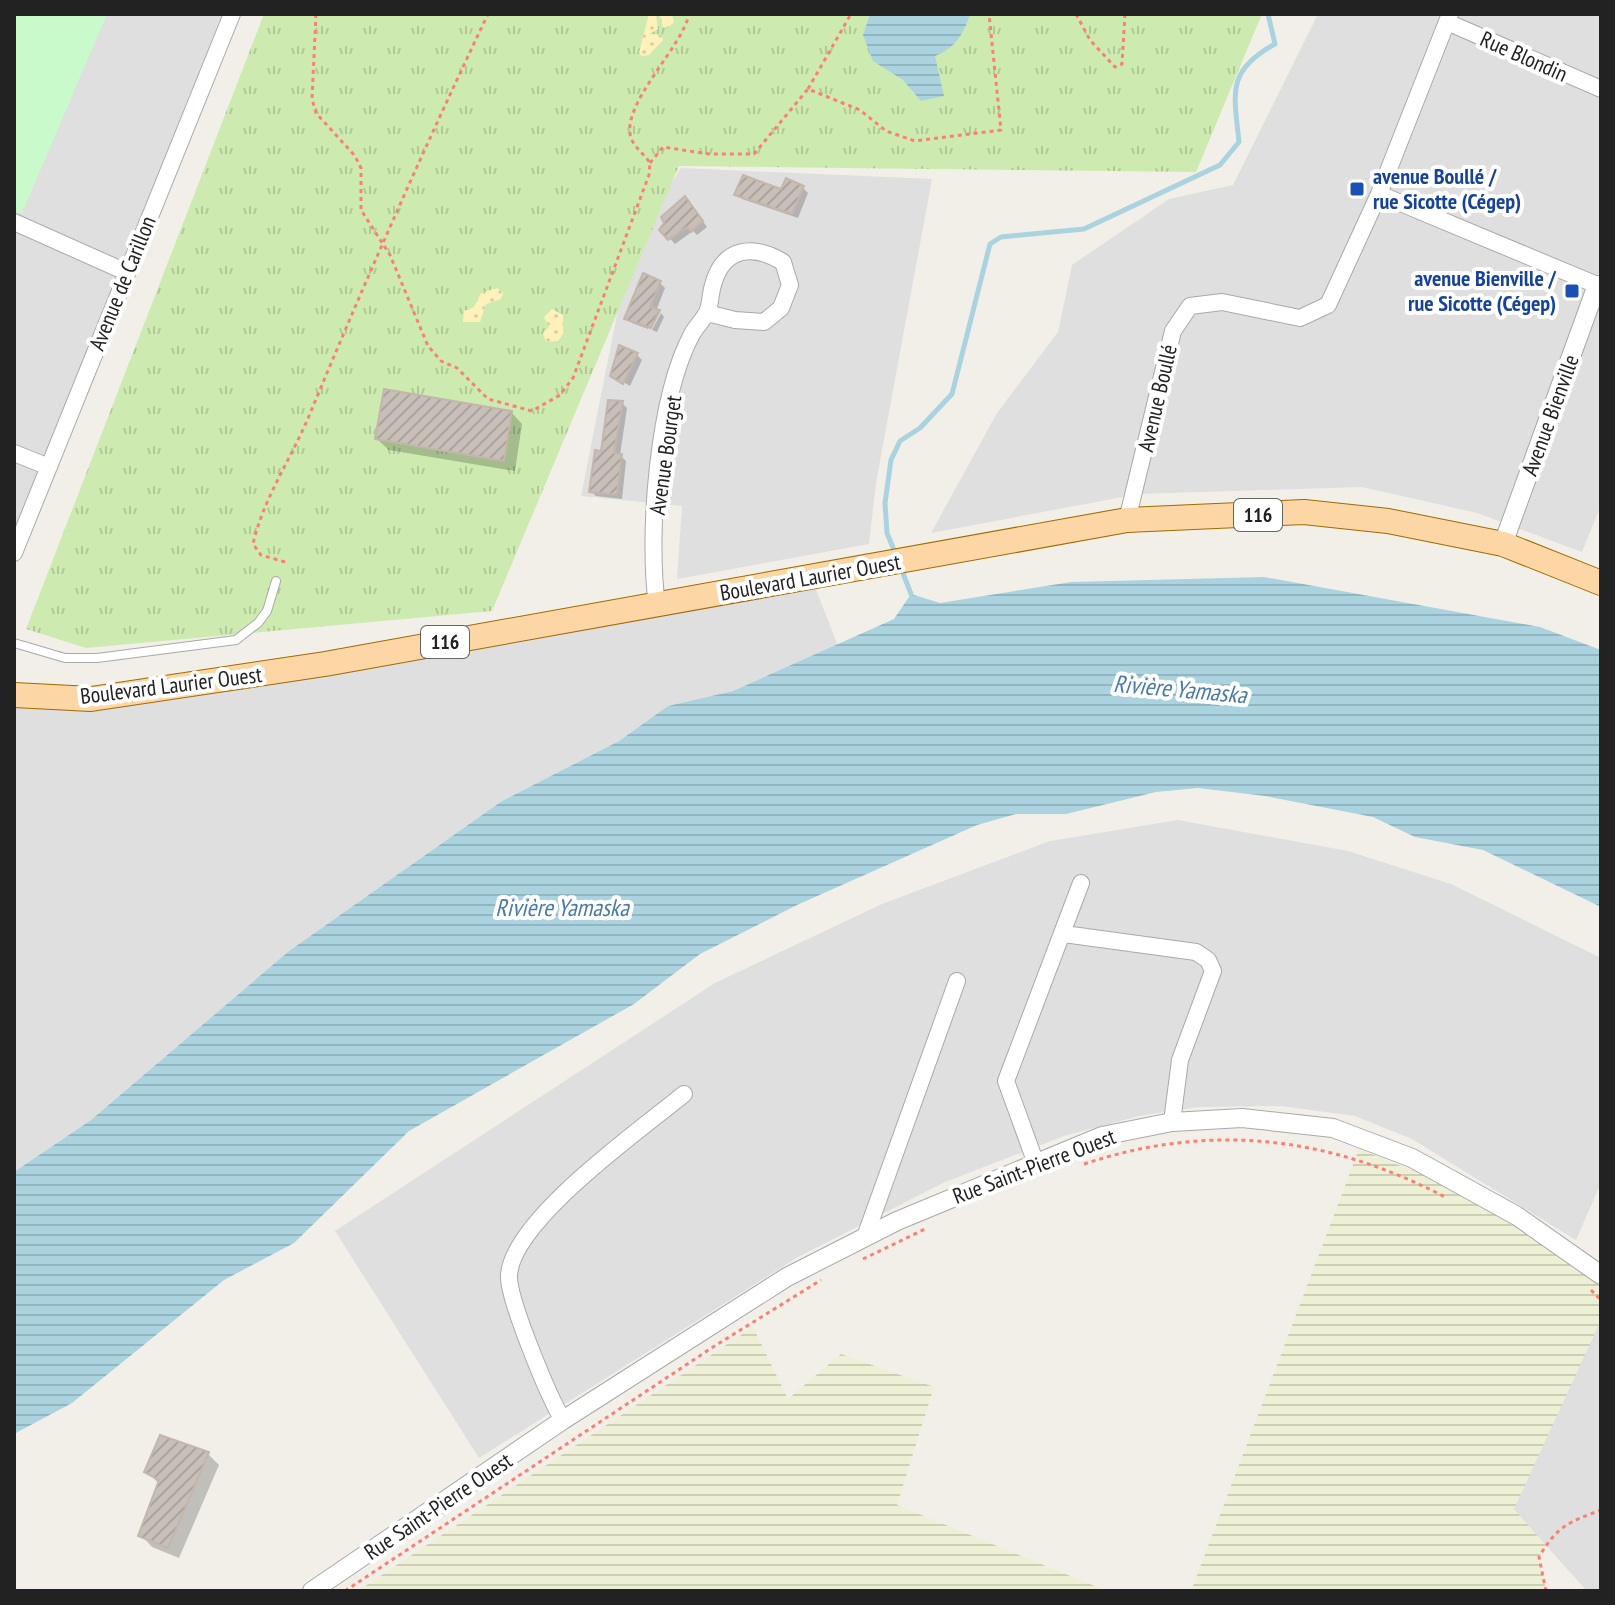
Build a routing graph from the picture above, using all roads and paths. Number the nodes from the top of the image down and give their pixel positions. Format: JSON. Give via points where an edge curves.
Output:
{"nodes":[{"id":1,"x":232,"y":14,"type":"edge"},
{"id":2,"x":316,"y":14,"type":"edge"},
{"id":3,"x":488,"y":14,"type":"edge"},
{"id":4,"x":689,"y":14,"type":"edge"},
{"id":5,"x":851,"y":14,"type":"edge"},
{"id":6,"x":989,"y":14,"type":"edge"},
{"id":7,"x":1076,"y":14,"type":"edge"},
{"id":8,"x":1125,"y":14,"type":"edge"},
{"id":9,"x":1448,"y":18,"type":"edge"},
{"id":10,"x":808,"y":89,"type":"junction"},
{"id":11,"x":1601,"y":89,"type":"edge"},
{"id":12,"x":650,"y":163,"type":"junction"},
{"id":13,"x":1379,"y":194,"type":"junction"},
{"id":14,"x":14,"y":222,"type":"edge"},
{"id":15,"x":384,"y":247,"type":"junction"},
{"id":16,"x":126,"y":272,"type":"junction"},
{"id":17,"x":1599,"y":286,"type":"edge"},
{"id":18,"x":707,"y":313,"type":"junction"},
{"id":19,"x":14,"y":453,"type":"edge"},
{"id":20,"x":49,"y":467,"type":"junction"},
{"id":21,"x":1127,"y":520,"type":"junction"},
{"id":22,"x":1503,"y":544,"type":"junction"},
{"id":23,"x":14,"y":553,"type":"edge"},
{"id":24,"x":285,"y":562,"type":"dead end"},
{"id":25,"x":276,"y":581,"type":"dead end"},
{"id":26,"x":1601,"y":583,"type":"edge"},
{"id":27,"x":657,"y":605,"type":"junction"},
{"id":28,"x":14,"y":643,"type":"edge"},
{"id":29,"x":14,"y":695,"type":"edge"},
{"id":30,"x":1081,"y":883,"type":"dead end"},
{"id":31,"x":1064,"y":934,"type":"junction"},
{"id":32,"x":957,"y":981,"type":"dead end"},
{"id":33,"x":684,"y":1094,"type":"dead end"},
{"id":34,"x":1172,"y":1122,"type":"junction"},
{"id":35,"x":1035,"y":1161,"type":"junction"},
{"id":36,"x":1084,"y":1164,"type":"dead end"},
{"id":37,"x":1452,"y":1201,"type":"dead end"},
{"id":38,"x":935,"y":1224,"type":"dead end"},
{"id":39,"x":865,"y":1237,"type":"junction"},
{"id":40,"x":855,"y":1263,"type":"dead end"},
{"id":41,"x":829,"y":1275,"type":"dead end"},
{"id":42,"x":1601,"y":1275,"type":"edge"},
{"id":43,"x":1582,"y":1281,"type":"dead end"},
{"id":44,"x":1601,"y":1300,"type":"edge"},
{"id":45,"x":563,"y":1420,"type":"junction"},
{"id":46,"x":1601,"y":1510,"type":"edge"},
{"id":47,"x":312,"y":1591,"type":"edge"},
{"id":48,"x":345,"y":1591,"type":"edge"},
{"id":49,"x":1546,"y":1591,"type":"edge"}],
"edges":[{"from":1,"to":16,"type":"street","name":"Avenue de Carillon"},
{"from":2,"to":15,"type":"path","via":[[312,99],[324,126],[361,168],[361,210]]},
{"from":3,"to":15,"type":"path"},
{"from":4,"to":12,"type":"path","via":[[678,43],[654,71],[630,125],[636,147]]},
{"from":5,"to":10,"type":"path"},
{"from":6,"to":10,"type":"path","via":[[1001,130],[915,141]]},
{"from":7,"to":8,"type":"path","via":[[1090,40],[1115,67],[1122,64]]},
{"from":9,"to":11,"type":"street","name":"Rue Blondin"},
{"from":9,"to":13,"type":"street","name":"Avenue Boullé"},
{"from":10,"to":12,"type":"path","via":[[754,154],[663,147]]},
{"from":12,"to":15,"type":"path","via":[[573,378],[566,391],[539,409],[497,403],[441,361],[428,346]]},
{"from":13,"to":17,"type":"street"},
{"from":13,"to":21,"type":"street","name":"Avenue Boullé","via":[[1328,305],[1300,318],[1222,302],[1190,306],[1173,331]]},
{"from":14,"to":16,"type":"street"},
{"from":15,"to":24,"type":"path","via":[[295,451],[259,520],[253,544],[261,555]]},
{"from":16,"to":20,"type":"street","name":"Avenue de Carillon"},
{"from":17,"to":22,"type":"street","name":"Avenue Bienville"},
{"from":18,"to":18,"type":"street","name":"Avenue Bourget","via":[[764,322],[781,308],[790,285],[783,262],[746,248],[727,257],[714,281]]},
{"from":18,"to":27,"type":"street","name":"Avenue Bourget","via":[[692,333],[678,370],[662,442],[651,566]]},
{"from":19,"to":20,"type":"street"},
{"from":20,"to":23,"type":"street","name":"Avenue de Carillon"},
{"from":21,"to":22,"type":"main road","name":"Boulevard Laurier Ouest","number":"116","via":[[1304,512],[1388,521]]},
{"from":21,"to":27,"type":"main road","name":"Boulevard Laurier Ouest","number":"116"},
{"from":22,"to":26,"type":"main road","name":"Boulevard Laurier Ouest","number":"116"},
{"from":25,"to":28,"type":"lane","via":[[267,611],[236,640],[75,658]]},
{"from":27,"to":29,"type":"main road","name":"Boulevard Laurier Ouest","number":"116","via":[[91,699]]},
{"from":30,"to":31,"type":"street"},
{"from":31,"to":34,"type":"street","via":[[1170,946],[1208,960],[1213,971],[1180,1060]]},
{"from":31,"to":35,"type":"street","via":[[1006,1081]]},
{"from":32,"to":39,"type":"street"},
{"from":33,"to":45,"type":"street","via":[[562,1193],[519,1250],[509,1275],[514,1301]]},
{"from":34,"to":35,"type":"street","name":"Rue Saint-Pierre Ouest","via":[[1102,1136]]},
{"from":34,"to":42,"type":"street","name":"Rue Saint-Pierre Ouest","via":[[1242,1118],[1360,1136],[1412,1158],[1517,1216]]},
{"from":35,"to":39,"type":"street","name":"Rue Saint-Pierre Ouest"},
{"from":36,"to":37,"type":"path","via":[[1126,1150],[1192,1141],[1267,1141],[1329,1150]]},
{"from":38,"to":40,"type":"path"},
{"from":39,"to":45,"type":"street","name":"Rue Saint-Pierre Ouest","via":[[787,1277]]},
{"from":41,"to":48,"type":"path"},
{"from":43,"to":44,"type":"path"},
{"from":45,"to":47,"type":"street","name":"Rue Saint-Pierre Ouest"},
{"from":46,"to":49,"type":"path","via":[[1562,1525],[1546,1546],[1539,1557]]}]}
